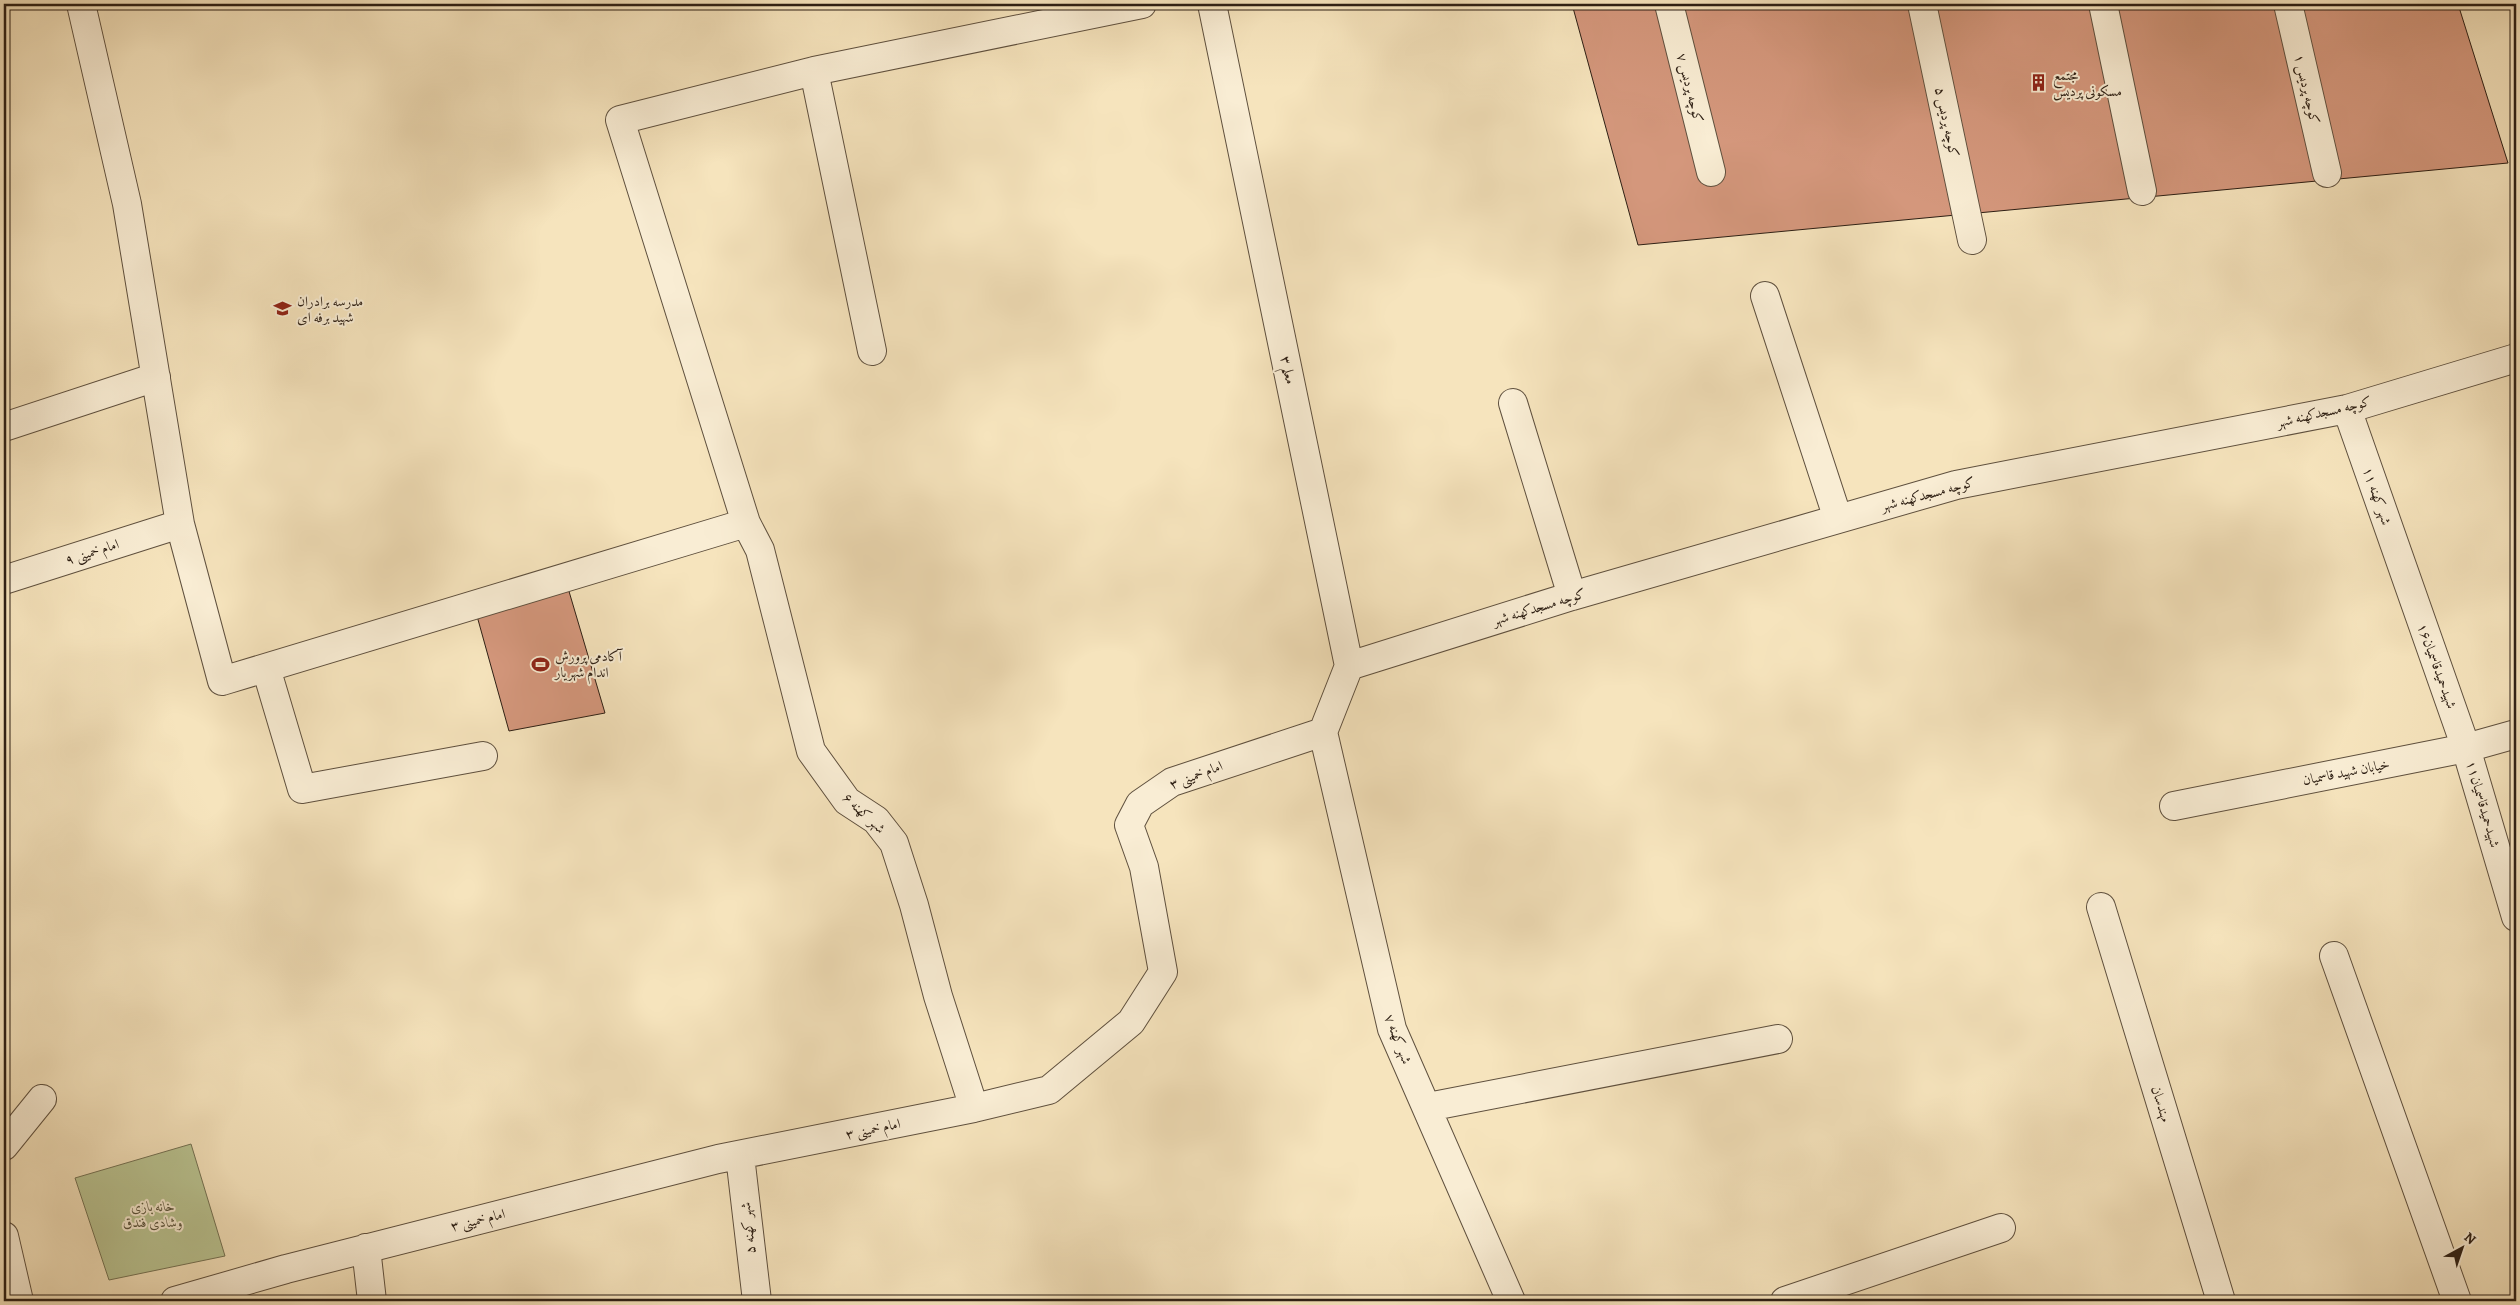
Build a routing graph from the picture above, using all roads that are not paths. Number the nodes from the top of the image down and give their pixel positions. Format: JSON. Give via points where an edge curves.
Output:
{"nodes":[{"id":1,"x":81,"y":4,"type":"edge"},
{"id":2,"x":1142,"y":4,"type":"edge"},
{"id":3,"x":1212,"y":4,"type":"edge"},
{"id":4,"x":1669,"y":4,"type":"edge"},
{"id":5,"x":1922,"y":4,"type":"edge"},
{"id":6,"x":2103,"y":4,"type":"edge"},
{"id":7,"x":2288,"y":4,"type":"edge"},
{"id":8,"x":814,"y":71,"type":"junction"},
{"id":9,"x":1711,"y":172,"type":"dead end"},
{"id":10,"x":2327,"y":173,"type":"dead end"},
{"id":11,"x":2142,"y":191,"type":"dead end"},
{"id":12,"x":1972,"y":240,"type":"dead end"},
{"id":13,"x":1765,"y":296,"type":"dead end"},
{"id":14,"x":872,"y":351,"type":"dead end"},
{"id":15,"x":2516,"y":358,"type":"edge"},
{"id":16,"x":156,"y":377,"type":"junction"},
{"id":17,"x":1512,"y":402,"type":"dead end"},
{"id":18,"x":2347,"y":409,"type":"junction"},
{"id":19,"x":4,"y":427,"type":"edge"},
{"id":20,"x":1838,"y":519,"type":"junction"},
{"id":21,"x":746,"y":523,"type":"junction"},
{"id":22,"x":180,"y":524,"type":"junction"},
{"id":23,"x":4,"y":580,"type":"edge"},
{"id":24,"x":2408,"y":584,"type":"joint"},
{"id":25,"x":1572,"y":596,"type":"junction"},
{"id":26,"x":1349,"y":666,"type":"junction"},
{"id":27,"x":266,"y":668,"type":"junction"},
{"id":28,"x":1323,"y":732,"type":"junction"},
{"id":29,"x":2516,"y":734,"type":"edge"},
{"id":30,"x":2466,"y":748,"type":"junction"},
{"id":31,"x":483,"y":756,"type":"dead end"},
{"id":32,"x":2174,"y":806,"type":"dead end"},
{"id":33,"x":2101,"y":907,"type":"dead end"},
{"id":34,"x":2516,"y":917,"type":"edge"},
{"id":35,"x":2334,"y":956,"type":"dead end"},
{"id":36,"x":1778,"y":1039,"type":"dead end"},
{"id":37,"x":42,"y":1099,"type":"dead end"},
{"id":38,"x":1428,"y":1107,"type":"junction"},
{"id":39,"x":974,"y":1108,"type":"junction"},
{"id":40,"x":4,"y":1146,"type":"edge"},
{"id":41,"x":740,"y":1156,"type":"junction"},
{"id":42,"x":2001,"y":1228,"type":"dead end"},
{"id":43,"x":4,"y":1236,"type":"edge"},
{"id":44,"x":366,"y":1248,"type":"junction"},
{"id":45,"x":18,"y":1301,"type":"edge"},
{"id":46,"x":174,"y":1301,"type":"edge"},
{"id":47,"x":372,"y":1301,"type":"edge"},
{"id":48,"x":757,"y":1301,"type":"edge"},
{"id":49,"x":1511,"y":1301,"type":"edge"},
{"id":50,"x":1785,"y":1301,"type":"edge"},
{"id":51,"x":2220,"y":1301,"type":"edge"},
{"id":52,"x":2457,"y":1301,"type":"edge"}],
"edges":[{"from":1,"to":16,"type":"street","via":[[127,204]]},
{"from":2,"to":8,"type":"street"},
{"from":3,"to":26,"type":"street","name":"معلم ۳"},
{"from":4,"to":9,"type":"street","name":"کوچه پردیس ۷"},
{"from":5,"to":12,"type":"street","name":"کوچه پردیس ۵"},
{"from":6,"to":11,"type":"street"},
{"from":7,"to":10,"type":"street","name":"کوچه پردیس ۱"},
{"from":8,"to":14,"type":"street"},
{"from":8,"to":21,"type":"street","name":"شهر کهنه ۶","via":[[620,120]]},
{"from":13,"to":20,"type":"street"},
{"from":15,"to":18,"type":"street","name":"کوچه مسجدکهنه شهر"},
{"from":16,"to":19,"type":"street"},
{"from":16,"to":22,"type":"street"},
{"from":17,"to":25,"type":"street"},
{"from":18,"to":20,"type":"street","name":"کوچه مسجدکهنه شهر","via":[[1956,485]]},
{"from":18,"to":24,"type":"street","name":"شهر کهنه ۱۱"},
{"from":20,"to":25,"type":"street","name":"کوچه مسجدکهنه شهر"},
{"from":21,"to":27,"type":"street"},
{"from":21,"to":39,"type":"street","name":"شهر کهنه ۶","via":[[760,550],[811,751],[847,801],[876,820],[894,843]]},
{"from":22,"to":23,"type":"street","name":"امام خمینی ۹"},
{"from":22,"to":27,"type":"street","via":[[222,681]]},
{"from":24,"to":30,"type":"street","name":"شهیدحمیدقاسمیان۱۶"},
{"from":25,"to":26,"type":"street","name":"کوچه مسجدکهنه شهر"},
{"from":26,"to":28,"type":"street"},
{"from":27,"to":31,"type":"street","via":[[302,789]]},
{"from":28,"to":38,"type":"street","name":"شهر کهنه ۷","via":[[1392,1029]]},
{"from":28,"to":39,"type":"street","name":"امام خمینی ۳","via":[[1172,782],[1140,804],[1129,825],[1144,866],[1163,972],[1131,1022],[1048,1090]]},
{"from":29,"to":30,"type":"street","name":"خیابان شهید قاسمیان"},
{"from":30,"to":32,"type":"street","name":"خیابان شهید قاسمیان"},
{"from":30,"to":34,"type":"street","name":"شهیدحمیدقاسمیان۱۱"},
{"from":33,"to":51,"type":"street","name":"مهندسان"},
{"from":35,"to":52,"type":"street"},
{"from":36,"to":38,"type":"street"},
{"from":37,"to":40,"type":"street"},
{"from":38,"to":49,"type":"street","name":"شهر کهنه ۷"},
{"from":39,"to":41,"type":"street","name":"امام خمینی ۳"},
{"from":41,"to":44,"type":"street","name":"امام خمینی ۳"},
{"from":41,"to":48,"type":"street","name":"شهر کهنه ۵"},
{"from":42,"to":50,"type":"street"},
{"from":43,"to":45,"type":"street"},
{"from":44,"to":46,"type":"street","name":"امام خمینی ۳"},
{"from":44,"to":47,"type":"street"}]}
